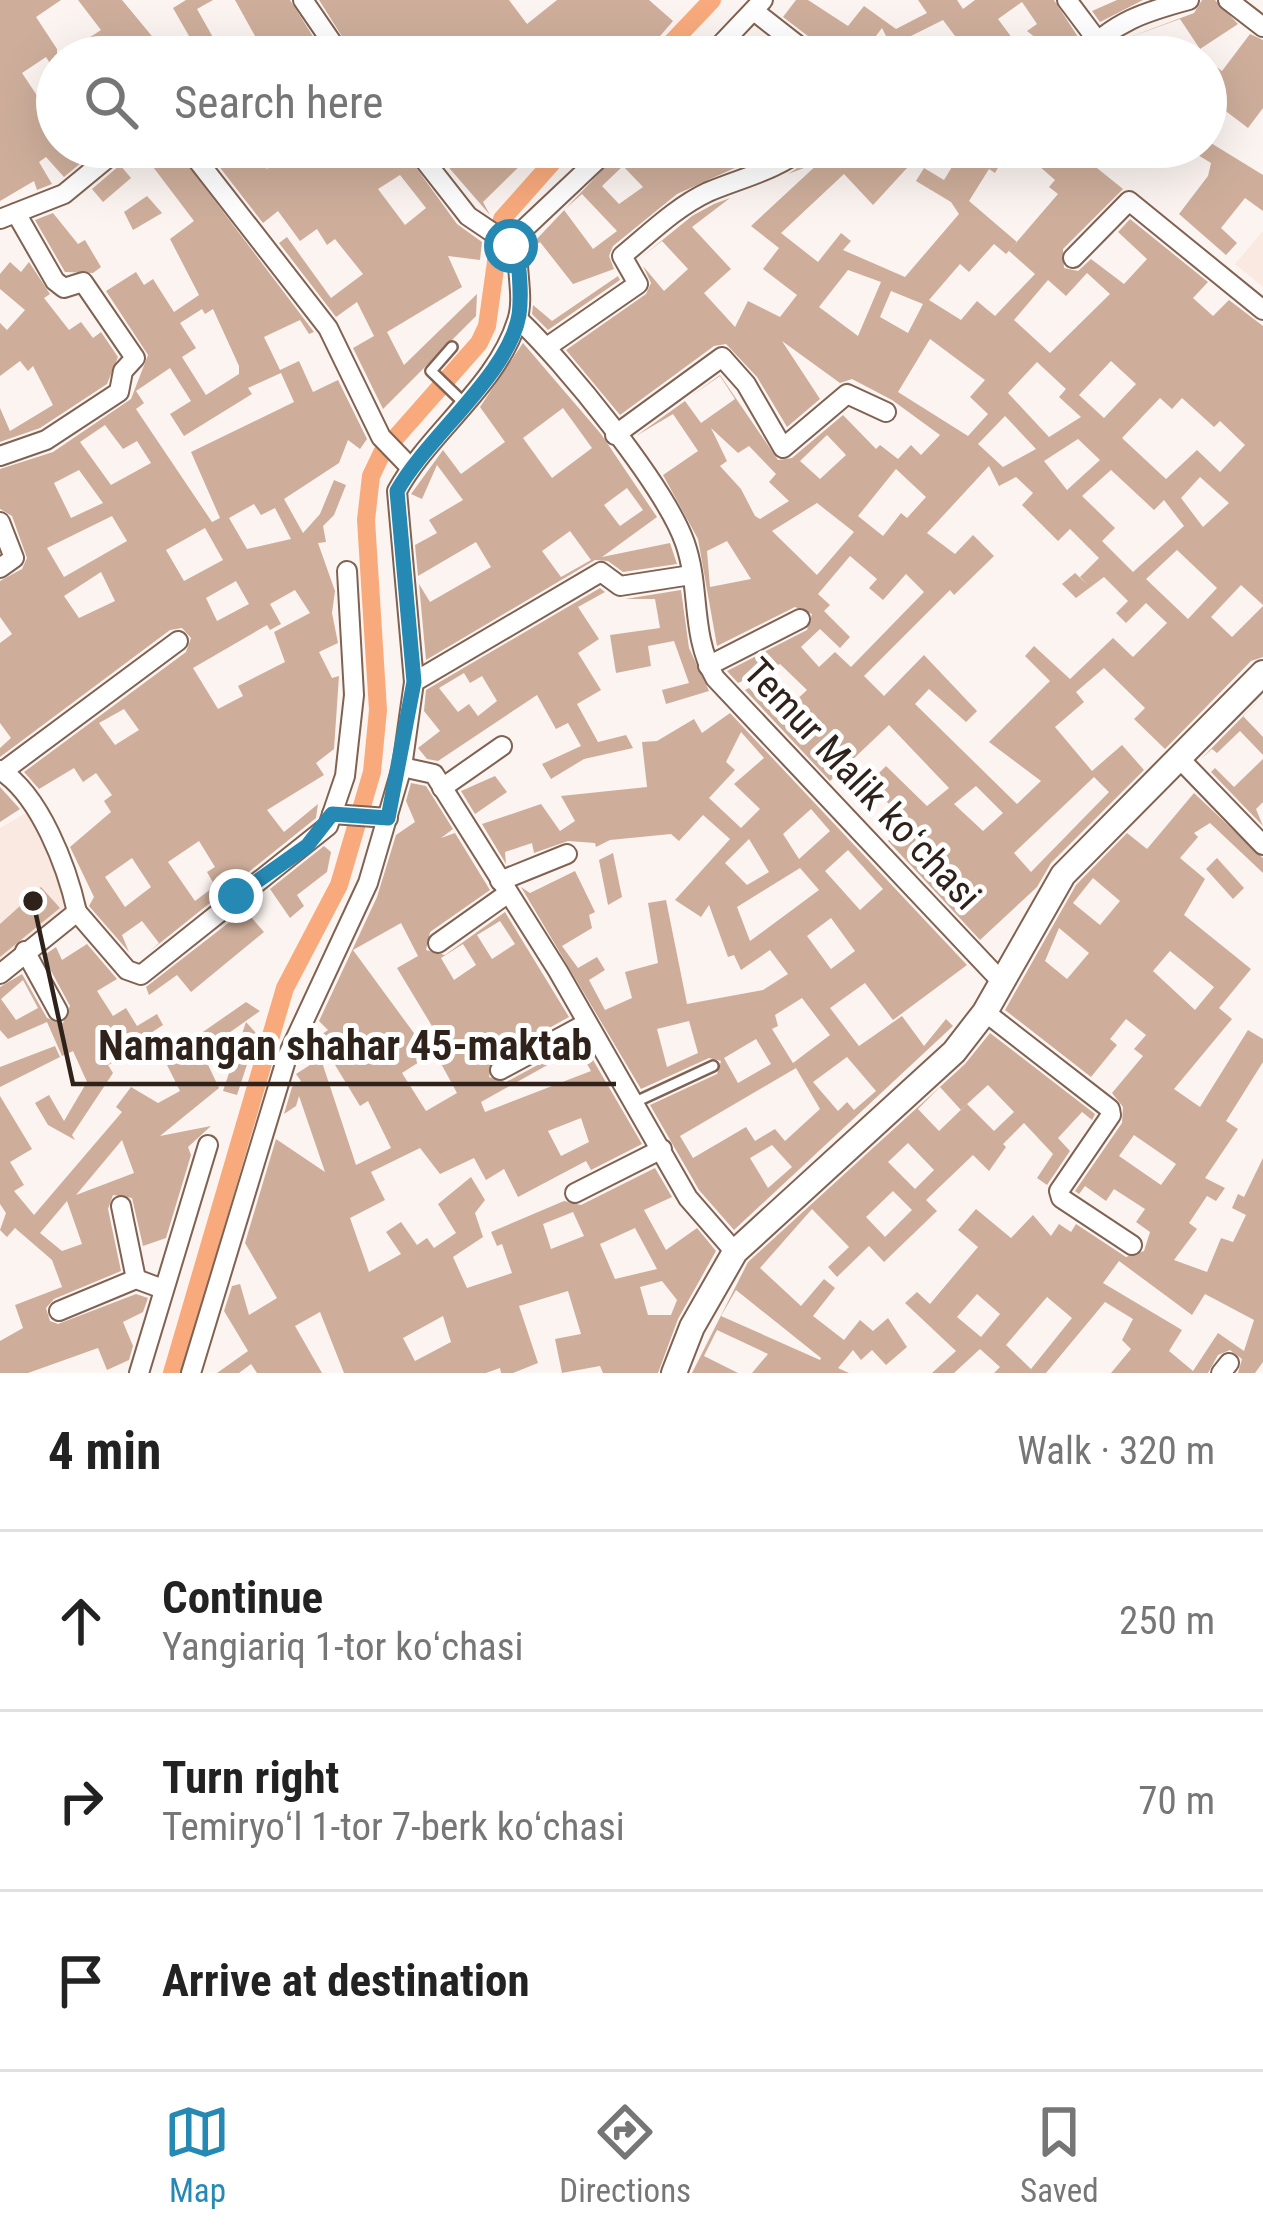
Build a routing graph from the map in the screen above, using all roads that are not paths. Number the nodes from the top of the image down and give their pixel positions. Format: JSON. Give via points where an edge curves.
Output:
{"nodes":[{"id":1,"x":303,"y":0,"type":"edge"},
{"id":2,"x":1067,"y":0,"type":"edge"},
{"id":3,"x":1189,"y":0,"type":"edge"},
{"id":4,"x":1228,"y":0,"type":"edge"},
{"id":5,"x":759,"y":6,"type":"edge"},
{"id":6,"x":1263,"y":27,"type":"edge"},
{"id":7,"x":328,"y":36,"type":"edge"},
{"id":8,"x":730,"y":36,"type":"edge"},
{"id":9,"x":791,"y":36,"type":"edge"},
{"id":10,"x":1094,"y":36,"type":"edge"},
{"id":11,"x":1103,"y":36,"type":"edge"},
{"id":12,"x":96,"y":168,"type":"edge"},
{"id":13,"x":203,"y":168,"type":"edge"},
{"id":14,"x":431,"y":168,"type":"edge"},
{"id":15,"x":589,"y":168,"type":"edge"},
{"id":16,"x":769,"y":168,"type":"edge"},
{"id":17,"x":8,"y":216,"type":"edge"},
{"id":18,"x":514,"y":248,"type":"junction"},
{"id":19,"x":1073,"y":258,"type":"dead end"},
{"id":20,"x":1263,"y":310,"type":"edge"},
{"id":21,"x":518,"y":319,"type":"junction"},
{"id":22,"x":452,"y":347,"type":"dead end"},
{"id":23,"x":547,"y":347,"type":"junction"},
{"id":24,"x":458,"y":397,"type":"junction"},
{"id":25,"x":886,"y":412,"type":"dead end"},
{"id":26,"x":615,"y":435,"type":"junction"},
{"id":27,"x":0,"y":456,"type":"edge"},
{"id":28,"x":406,"y":462,"type":"junction"},
{"id":29,"x":0,"y":522,"type":"edge"},
{"id":30,"x":0,"y":568,"type":"edge"},
{"id":31,"x":347,"y":572,"type":"dead end"},
{"id":32,"x":691,"y":575,"type":"junction"},
{"id":33,"x":800,"y":619,"type":"dead end"},
{"id":34,"x":178,"y":641,"type":"dead end"},
{"id":35,"x":708,"y":666,"type":"junction"},
{"id":36,"x":1263,"y":673,"type":"edge"},
{"id":37,"x":414,"y":682,"type":"junction"},
{"id":38,"x":502,"y":746,"type":"dead end"},
{"id":39,"x":1179,"y":758,"type":"junction"},
{"id":40,"x":402,"y":767,"type":"junction"},
{"id":41,"x":1,"y":771,"type":"edge"},
{"id":42,"x":442,"y":788,"type":"junction"},
{"id":43,"x":335,"y":814,"type":"junction"},
{"id":44,"x":381,"y":818,"type":"junction"},
{"id":45,"x":1263,"y":845,"type":"edge"},
{"id":46,"x":567,"y":854,"type":"dead end"},
{"id":47,"x":504,"y":888,"type":"junction"},
{"id":48,"x":77,"y":912,"type":"junction"},
{"id":49,"x":437,"y":943,"type":"dead end"},
{"id":50,"x":25,"y":951,"type":"junction"},
{"id":51,"x":0,"y":974,"type":"edge"},
{"id":52,"x":1001,"y":981,"type":"junction"},
{"id":53,"x":58,"y":1011,"type":"dead end"},
{"id":54,"x":985,"y":1012,"type":"junction"},
{"id":55,"x":587,"y":1023,"type":"junction"},
{"id":56,"x":712,"y":1066,"type":"dead end"},
{"id":57,"x":500,"y":1070,"type":"dead end"},
{"id":58,"x":631,"y":1104,"type":"junction"},
{"id":59,"x":208,"y":1145,"type":"dead end"},
{"id":60,"x":662,"y":1149,"type":"junction"},
{"id":61,"x":574,"y":1193,"type":"dead end"},
{"id":62,"x":121,"y":1206,"type":"dead end"},
{"id":63,"x":1132,"y":1245,"type":"dead end"},
{"id":64,"x":735,"y":1252,"type":"junction"},
{"id":65,"x":136,"y":1280,"type":"junction"},
{"id":66,"x":163,"y":1289,"type":"junction"},
{"id":67,"x":59,"y":1311,"type":"dead end"},
{"id":68,"x":140,"y":1373,"type":"edge"},
{"id":69,"x":191,"y":1373,"type":"edge"},
{"id":70,"x":674,"y":1373,"type":"edge"}],
"edges":[{"from":1,"to":7,"type":"street"},
{"from":2,"to":10,"type":"street"},
{"from":3,"to":11,"type":"street"},
{"from":4,"to":6,"type":"street"},
{"from":5,"to":8,"type":"street"},
{"from":5,"to":9,"type":"street"},
{"from":12,"to":17,"type":"street","via":[[64,194]]},
{"from":13,"to":28,"type":"street","via":[[328,328],[381,437]]},
{"from":14,"to":18,"type":"street","via":[[483,230]]},
{"from":15,"to":18,"type":"street"},
{"from":16,"to":23,"type":"street","via":[[704,194],[661,224],[622,256],[638,284]]},
{"from":17,"to":27,"type":"street","via":[[56,281],[87,286],[135,358],[119,392],[46,440]]},
{"from":18,"to":21,"type":"street"},
{"from":19,"to":20,"type":"street","via":[[1129,201]]},
{"from":21,"to":23,"type":"street","name":"Temur Malik koʻchasi"},
{"from":21,"to":24,"type":"street","via":[[493,366]]},
{"from":22,"to":24,"type":"lane","via":[[431,372]]},
{"from":23,"to":26,"type":"street","name":"Temur Malik koʻchasi"},
{"from":24,"to":28,"type":"street"},
{"from":25,"to":26,"type":"street","via":[[847,394],[783,448],[722,357]]},
{"from":26,"to":32,"type":"street","name":"Temur Malik koʻchasi","via":[[676,524]]},
{"from":28,"to":37,"type":"street","via":[[396,507]]},
{"from":29,"to":30,"type":"street","via":[[14,555]]},
{"from":31,"to":43,"type":"street","via":[[354,695]]},
{"from":32,"to":35,"type":"street","name":"Temur Malik koʻchasi","via":[[695,630]]},
{"from":32,"to":37,"type":"street","via":[[620,586],[601,572]]},
{"from":33,"to":35,"type":"street"},
{"from":34,"to":41,"type":"street"},
{"from":35,"to":52,"type":"street","name":"Temur Malik koʻchasi"},
{"from":36,"to":39,"type":"street"},
{"from":37,"to":40,"type":"street"},
{"from":38,"to":42,"type":"street"},
{"from":39,"to":45,"type":"street"},
{"from":39,"to":52,"type":"street","via":[[1063,875]]},
{"from":40,"to":42,"type":"street","via":[[434,774]]},
{"from":40,"to":44,"type":"street"},
{"from":41,"to":48,"type":"street","via":[[29,799]]},
{"from":42,"to":47,"type":"street"},
{"from":43,"to":44,"type":"street"},
{"from":43,"to":48,"type":"street","via":[[307,846],[141,975],[127,970]]},
{"from":44,"to":69,"type":"street","via":[[368,884],[287,1057]]},
{"from":46,"to":47,"type":"street"},
{"from":47,"to":49,"type":"street"},
{"from":47,"to":55,"type":"street"},
{"from":48,"to":50,"type":"street"},
{"from":50,"to":51,"type":"street"},
{"from":50,"to":53,"type":"street"},
{"from":52,"to":54,"type":"street"},
{"from":54,"to":63,"type":"street","via":[[1110,1108],[1059,1191]]},
{"from":54,"to":64,"type":"street","via":[[954,1052]]},
{"from":55,"to":57,"type":"street"},
{"from":55,"to":58,"type":"street"},
{"from":56,"to":58,"type":"lane"},
{"from":58,"to":60,"type":"street"},
{"from":59,"to":66,"type":"street"},
{"from":60,"to":61,"type":"street"},
{"from":60,"to":64,"type":"street","via":[[688,1198]]},
{"from":62,"to":65,"type":"street"},
{"from":64,"to":70,"type":"street"},
{"from":65,"to":66,"type":"street"},
{"from":65,"to":67,"type":"street"},
{"from":66,"to":68,"type":"street"}]}
